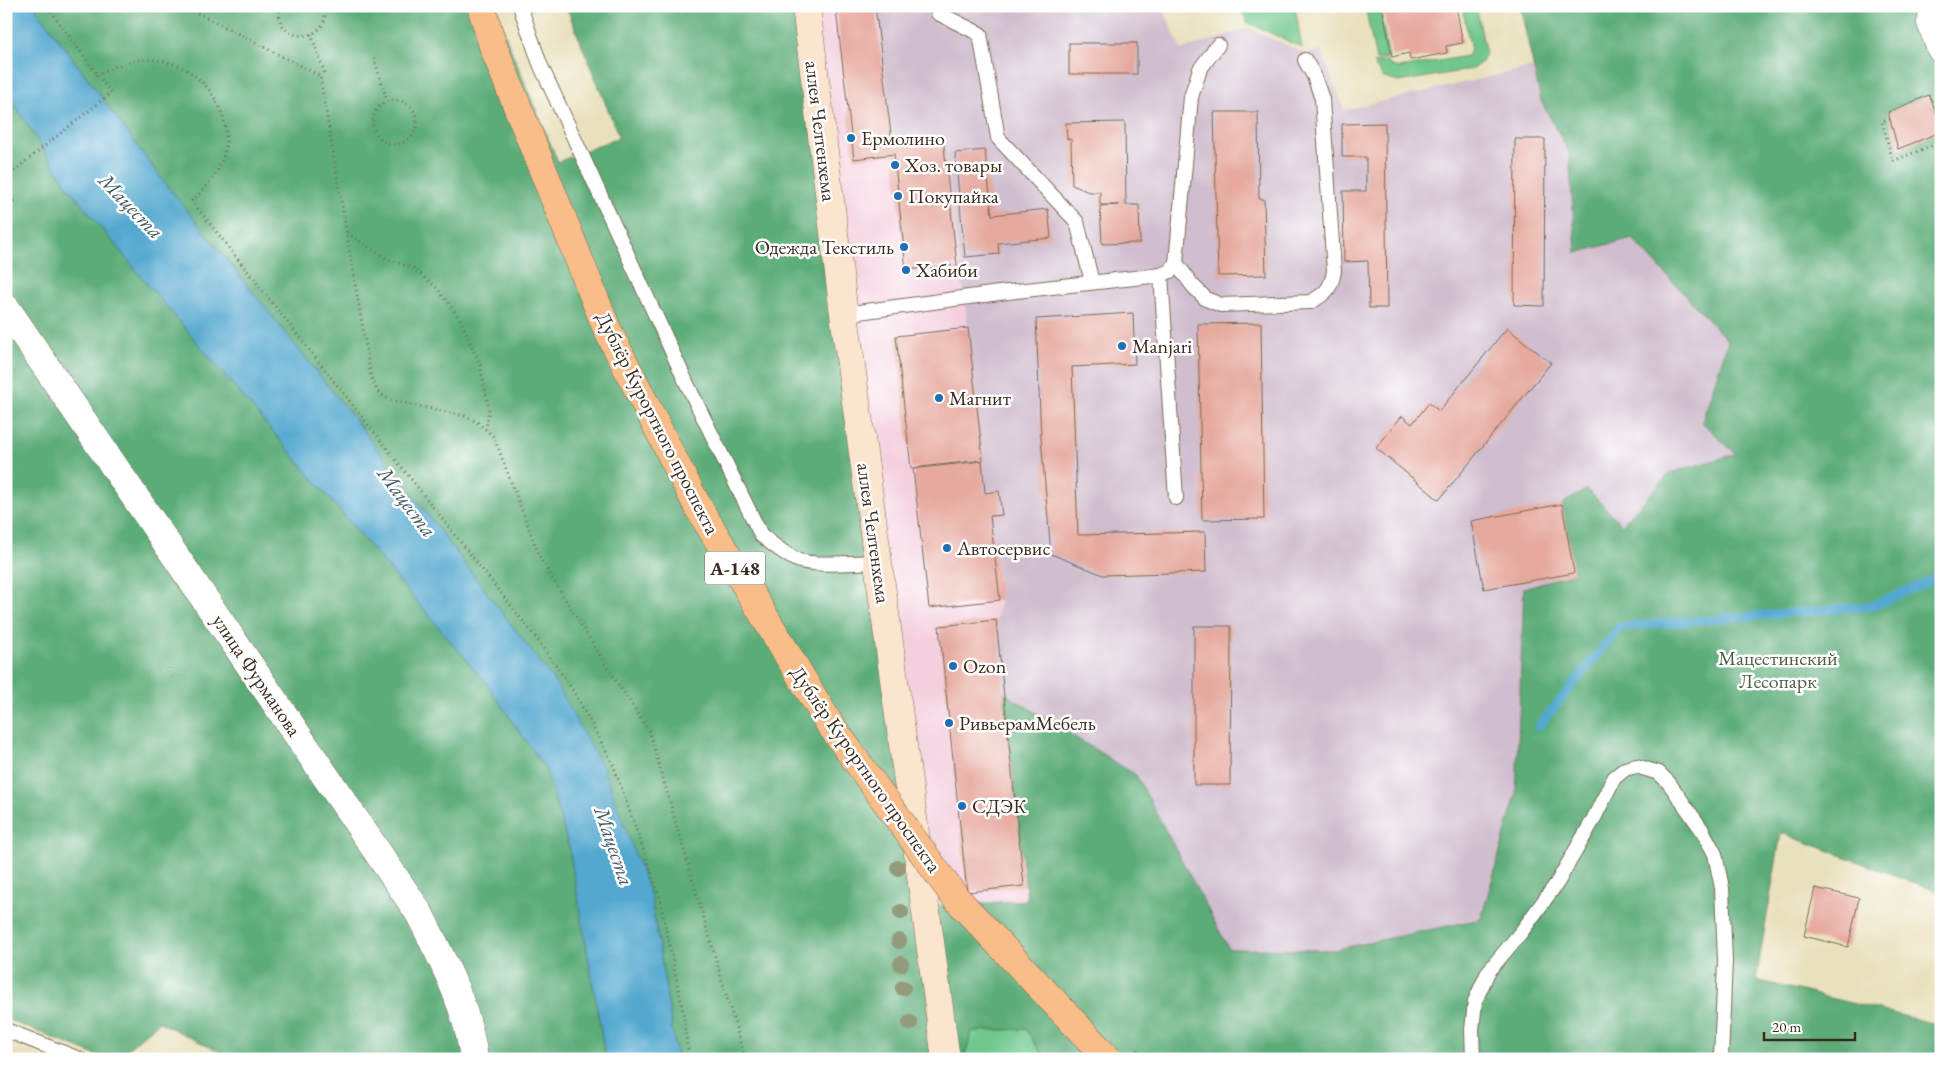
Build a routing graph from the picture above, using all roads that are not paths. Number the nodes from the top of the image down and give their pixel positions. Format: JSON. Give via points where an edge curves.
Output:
{"nodes":[{"id":1,"x":481,"y":6,"type":"edge"},
{"id":2,"x":520,"y":6,"type":"edge"},
{"id":3,"x":806,"y":6,"type":"edge"},
{"id":4,"x":1935,"y":6,"type":"edge"},
{"id":5,"x":938,"y":13,"type":"dead end"},
{"id":6,"x":1218,"y":45,"type":"dead end"},
{"id":7,"x":1941,"y":49,"type":"edge"},
{"id":8,"x":1305,"y":60,"type":"dead end"},
{"id":9,"x":1176,"y":263,"type":"junction"},
{"id":10,"x":1161,"y":275,"type":"junction"},
{"id":11,"x":1092,"y":282,"type":"junction"},
{"id":12,"x":6,"y":308,"type":"edge"},
{"id":13,"x":844,"y":314,"type":"junction"},
{"id":14,"x":1176,"y":498,"type":"dead end"},
{"id":15,"x":878,"y":562,"type":"junction"},
{"id":16,"x":6,"y":1030,"type":"edge"},
{"id":17,"x":79,"y":1059,"type":"edge"},
{"id":18,"x":474,"y":1059,"type":"edge"},
{"id":19,"x":946,"y":1059,"type":"edge"},
{"id":20,"x":1108,"y":1059,"type":"edge"},
{"id":21,"x":1473,"y":1059,"type":"edge"},
{"id":22,"x":1721,"y":1059,"type":"edge"}],
"edges":[{"from":1,"to":20,"type":"highway","name":"Дублёр Курортного проспекта","number":"А-148","bridge":true,"via":[[493,46],[608,328],[698,507],[829,723],[955,897]]},
{"from":2,"to":15,"type":"lane","via":[[540,64],[686,382],[762,535],[798,561]]},
{"from":3,"to":13,"type":"main road","name":"аллея Челтенхема"},
{"from":4,"to":7,"type":"street","via":[[1931,23]]},
{"from":5,"to":11,"type":"lane","via":[[980,34],[998,138],[1077,222]]},
{"from":6,"to":9,"type":"lane","via":[[1200,69],[1191,97]]},
{"from":8,"to":9,"type":"lane","via":[[1322,98],[1334,271],[1332,284],[1311,302],[1221,305],[1206,299]]},
{"from":9,"to":10,"type":"lane"},
{"from":10,"to":11,"type":"lane"},
{"from":10,"to":14,"type":"lane"},
{"from":11,"to":13,"type":"lane"},
{"from":12,"to":18,"type":"street","name":"улица Фурманова","via":[[419,913],[447,968]]},
{"from":13,"to":15,"type":"main road","name":"аллея Челтенхема"},
{"from":15,"to":19,"type":"main road","name":"аллея Челтенхема"},
{"from":16,"to":17,"type":"lane"},
{"from":21,"to":22,"type":"lane","via":[[1476,1001],[1488,972],[1556,883],[1614,778],[1625,769],[1636,766],[1659,773],[1669,783],[1715,854],[1722,888],[1725,961]]}]}
